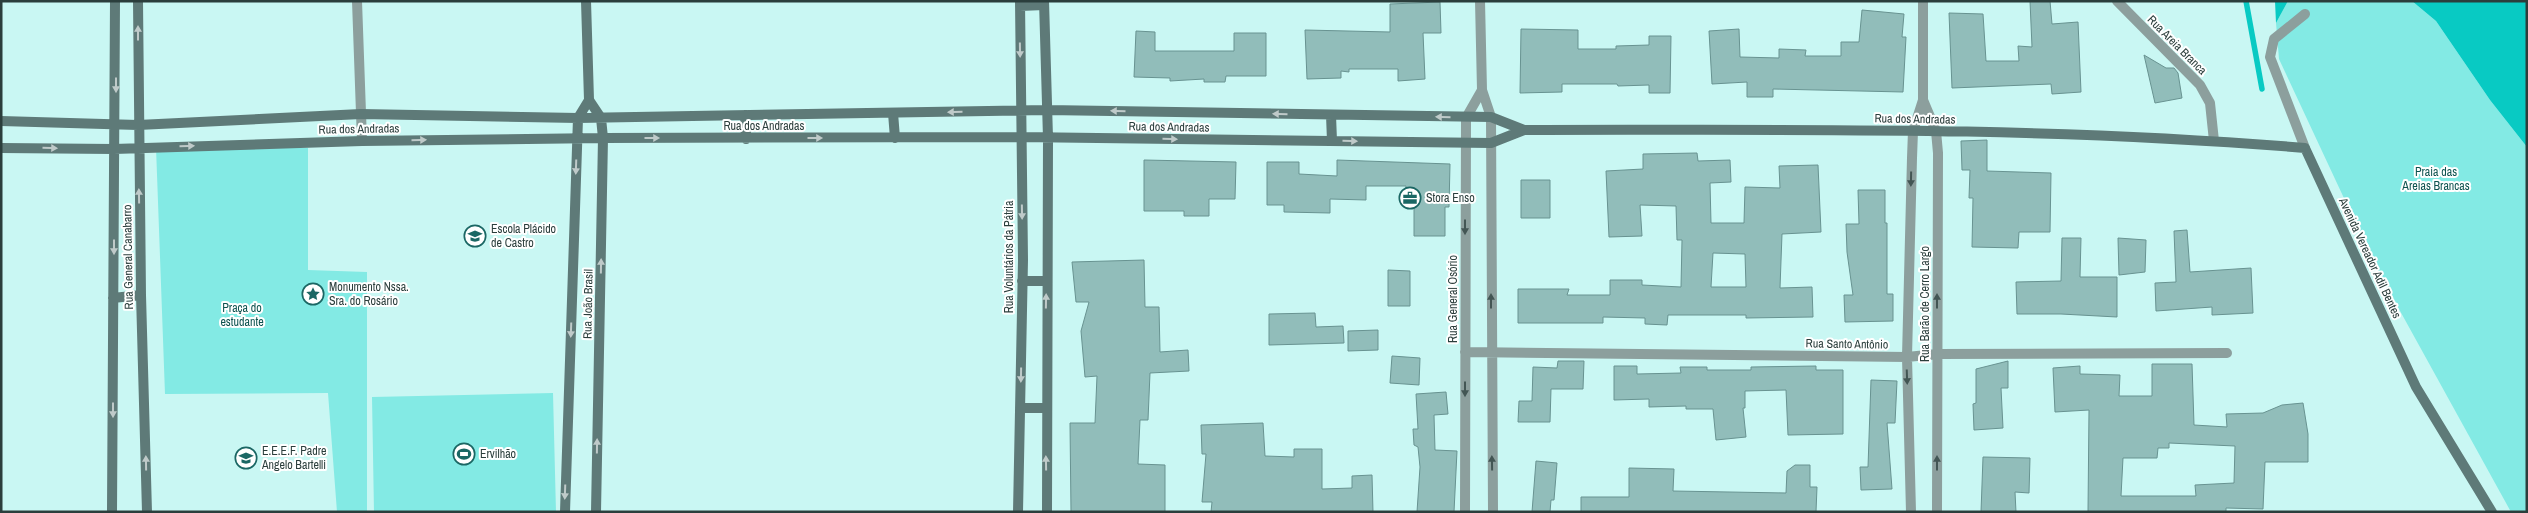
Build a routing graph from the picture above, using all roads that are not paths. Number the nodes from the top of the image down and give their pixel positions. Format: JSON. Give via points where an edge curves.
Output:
{"nodes":[{"id":1,"x":115,"y":1,"type":"edge"},
{"id":2,"x":138,"y":1,"type":"edge"},
{"id":3,"x":357,"y":1,"type":"edge"},
{"id":4,"x":586,"y":1,"type":"edge"},
{"id":5,"x":1480,"y":1,"type":"edge"},
{"id":6,"x":1922,"y":1,"type":"edge"},
{"id":7,"x":2117,"y":1,"type":"edge"},
{"id":8,"x":1044,"y":3,"type":"edge"},
{"id":9,"x":1020,"y":4,"type":"edge"},
{"id":10,"x":2306,"y":14,"type":"dead end"},
{"id":11,"x":1482,"y":90,"type":"junction"},
{"id":12,"x":589,"y":100,"type":"junction"},
{"id":13,"x":1923,"y":100,"type":"junction"},
{"id":14,"x":1022,"y":110,"type":"junction"},
{"id":15,"x":1047,"y":110,"type":"junction"},
{"id":16,"x":893,"y":113,"type":"junction"},
{"id":17,"x":361,"y":114,"type":"junction"},
{"id":18,"x":745,"y":115,"type":"junction"},
{"id":19,"x":1331,"y":115,"type":"junction"},
{"id":20,"x":1491,"y":117,"type":"junction"},
{"id":21,"x":578,"y":118,"type":"junction"},
{"id":22,"x":600,"y":118,"type":"junction"},
{"id":23,"x":1466,"y":118,"type":"junction"},
{"id":24,"x":1,"y":122,"type":"edge"},
{"id":25,"x":116,"y":124,"type":"junction"},
{"id":26,"x":138,"y":125,"type":"junction"},
{"id":27,"x":1524,"y":130,"type":"junction"},
{"id":28,"x":1914,"y":130,"type":"junction"},
{"id":29,"x":1936,"y":131,"type":"junction"},
{"id":30,"x":1020,"y":137,"type":"junction"},
{"id":31,"x":577,"y":138,"type":"junction"},
{"id":32,"x":603,"y":138,"type":"junction"},
{"id":33,"x":895,"y":138,"type":"junction"},
{"id":34,"x":1048,"y":138,"type":"junction"},
{"id":35,"x":746,"y":139,"type":"junction"},
{"id":36,"x":362,"y":141,"type":"junction"},
{"id":37,"x":1332,"y":141,"type":"junction"},
{"id":38,"x":2214,"y":141,"type":"junction"},
{"id":39,"x":1466,"y":143,"type":"junction"},
{"id":40,"x":1492,"y":143,"type":"junction"},
{"id":41,"x":1,"y":148,"type":"edge"},
{"id":42,"x":138,"y":148,"type":"junction"},
{"id":43,"x":2305,"y":148,"type":"junction"},
{"id":44,"x":114,"y":149,"type":"junction"},
{"id":45,"x":1022,"y":281,"type":"junction"},
{"id":46,"x":1046,"y":281,"type":"junction"},
{"id":47,"x":141,"y":295,"type":"junction"},
{"id":48,"x":113,"y":298,"type":"junction"},
{"id":49,"x":1466,"y":352,"type":"junction"},
{"id":50,"x":1491,"y":353,"type":"junction"},
{"id":51,"x":2227,"y":353,"type":"dead end"},
{"id":52,"x":1937,"y":354,"type":"junction"},
{"id":53,"x":1907,"y":357,"type":"junction"},
{"id":54,"x":1020,"y":408,"type":"junction"},
{"id":55,"x":1045,"y":408,"type":"junction"},
{"id":56,"x":112,"y":512,"type":"edge"},
{"id":57,"x":147,"y":512,"type":"edge"},
{"id":58,"x":564,"y":512,"type":"edge"},
{"id":59,"x":596,"y":512,"type":"edge"},
{"id":60,"x":1018,"y":512,"type":"edge"},
{"id":61,"x":1046,"y":512,"type":"edge"},
{"id":62,"x":1465,"y":512,"type":"edge"},
{"id":63,"x":1493,"y":512,"type":"edge"},
{"id":64,"x":1911,"y":512,"type":"edge"},
{"id":65,"x":1937,"y":512,"type":"edge"},
{"id":66,"x":2492,"y":512,"type":"edge"}],
"edges":[{"from":1,"to":25,"type":"street","name":"Rua General Canabarro","one_way":true},
{"from":26,"to":2,"type":"street","name":"Rua General Canabarro","one_way":true},
{"from":3,"to":17,"type":"street"},
{"from":4,"to":12,"type":"street","name":"Rua João Brasil"},
{"from":5,"to":11,"type":"street"},
{"from":6,"to":13,"type":"street","name":"Rua Barão de Cerro Largo"},
{"from":7,"to":38,"type":"street","name":"Rua Areia Branca","via":[[2200,85],[2210,103]]},
{"from":8,"to":9,"type":"street"},
{"from":8,"to":15,"type":"street"},
{"from":9,"to":14,"type":"street","name":"Rua Voluntários da Pátria","one_way":true},
{"from":10,"to":43,"type":"street","name":"Avenida Vereador Adil Bentes","via":[[2274,39],[2270,57]]},
{"from":11,"to":20,"type":"street"},
{"from":11,"to":23,"type":"street","name":"Rua General Osório"},
{"from":12,"to":21,"type":"street","name":"Rua João Brasil"},
{"from":12,"to":22,"type":"street","name":"Rua João Brasil"},
{"from":13,"to":28,"type":"street","name":"Rua Barão de Cerro Largo"},
{"from":13,"to":29,"type":"street","name":"Rua Barão de Cerro Largo"},
{"from":14,"to":15,"type":"street","name":"Rua dos Andradas"},
{"from":14,"to":16,"type":"street","name":"Rua dos Andradas","one_way":true},
{"from":14,"to":30,"type":"street","name":"Rua Voluntários da Pátria"},
{"from":19,"to":15,"type":"street","name":"Rua dos Andradas","one_way":true},
{"from":15,"to":34,"type":"street"},
{"from":16,"to":18,"type":"street","name":"Rua dos Andradas"},
{"from":16,"to":33,"type":"street"},
{"from":17,"to":21,"type":"street","name":"Rua dos Andradas"},
{"from":17,"to":26,"type":"street","name":"Rua dos Andradas"},
{"from":17,"to":36,"type":"street"},
{"from":18,"to":22,"type":"street","name":"Rua dos Andradas"},
{"from":18,"to":35,"type":"street"},
{"from":23,"to":19,"type":"street","name":"Rua dos Andradas","one_way":true},
{"from":19,"to":37,"type":"street"},
{"from":20,"to":23,"type":"street","name":"Rua dos Andradas"},
{"from":20,"to":27,"type":"street","name":"Rua dos Andradas"},
{"from":20,"to":40,"type":"street"},
{"from":21,"to":22,"type":"street","name":"Rua dos Andradas"},
{"from":21,"to":31,"type":"street","name":"Rua João Brasil"},
{"from":22,"to":32,"type":"street","name":"Rua João Brasil"},
{"from":23,"to":39,"type":"street","name":"Rua General Osório"},
{"from":24,"to":25,"type":"street","name":"Rua dos Andradas"},
{"from":25,"to":26,"type":"street","name":"Rua dos Andradas"},
{"from":25,"to":44,"type":"street","name":"Rua General Canabarro"},
{"from":26,"to":42,"type":"street","name":"Rua General Canabarro"},
{"from":27,"to":28,"type":"street","name":"Rua dos Andradas"},
{"from":27,"to":40,"type":"street","name":"Rua dos Andradas"},
{"from":28,"to":29,"type":"street","name":"Rua dos Andradas"},
{"from":28,"to":53,"type":"street","name":"Rua Barão de Cerro Largo","one_way":true},
{"from":29,"to":38,"type":"street","name":"Rua dos Andradas"},
{"from":52,"to":29,"type":"street","name":"Rua Barão de Cerro Largo","one_way":true},
{"from":30,"to":33,"type":"street","name":"Rua dos Andradas"},
{"from":30,"to":34,"type":"street","name":"Rua dos Andradas"},
{"from":30,"to":45,"type":"street","name":"Rua Voluntários da Pátria","one_way":true},
{"from":31,"to":32,"type":"street","name":"Rua dos Andradas"},
{"from":36,"to":31,"type":"street","name":"Rua dos Andradas","one_way":true},
{"from":31,"to":58,"type":"street","name":"Rua João Brasil","one_way":true},
{"from":32,"to":35,"type":"street","name":"Rua dos Andradas","one_way":true},
{"from":59,"to":32,"type":"street","name":"Rua João Brasil","one_way":true},
{"from":35,"to":33,"type":"street","name":"Rua dos Andradas","one_way":true},
{"from":34,"to":37,"type":"street","name":"Rua dos Andradas","one_way":true},
{"from":34,"to":46,"type":"street"},
{"from":42,"to":36,"type":"street","name":"Rua dos Andradas","one_way":true},
{"from":37,"to":39,"type":"street","name":"Rua dos Andradas","one_way":true},
{"from":38,"to":43,"type":"street","name":"Rua dos Andradas"},
{"from":39,"to":40,"type":"street","name":"Rua dos Andradas"},
{"from":39,"to":49,"type":"street","name":"Rua General Osório","one_way":true},
{"from":50,"to":40,"type":"street","one_way":true},
{"from":41,"to":44,"type":"street","name":"Rua dos Andradas","one_way":true},
{"from":42,"to":44,"type":"street","name":"Rua dos Andradas"},
{"from":47,"to":42,"type":"street","name":"Rua General Canabarro","one_way":true},
{"from":43,"to":66,"type":"street","name":"Avenida Vereador Adil Bentes","via":[[2416,387]]},
{"from":44,"to":48,"type":"street","name":"Rua General Canabarro","one_way":true},
{"from":45,"to":46,"type":"street"},
{"from":45,"to":54,"type":"street","name":"Rua Voluntários da Pátria","one_way":true},
{"from":55,"to":46,"type":"street","one_way":true},
{"from":47,"to":48,"type":"street"},
{"from":57,"to":47,"type":"street","name":"Rua General Canabarro","one_way":true},
{"from":48,"to":56,"type":"street","name":"Rua General Canabarro","one_way":true},
{"from":49,"to":50,"type":"street","name":"Rua Santo Antônio"},
{"from":49,"to":62,"type":"street","name":"Rua General Osório","one_way":true},
{"from":50,"to":53,"type":"street","name":"Rua Santo Antônio"},
{"from":63,"to":50,"type":"street","one_way":true},
{"from":51,"to":52,"type":"street","name":"Rua Santo Antônio"},
{"from":52,"to":53,"type":"street","name":"Rua Santo Antônio"},
{"from":65,"to":52,"type":"street","name":"Rua Barão de Cerro Largo","one_way":true},
{"from":53,"to":64,"type":"street","name":"Rua Barão de Cerro Largo","one_way":true},
{"from":54,"to":55,"type":"street"},
{"from":54,"to":60,"type":"street","name":"Rua Voluntários da Pátria"},
{"from":61,"to":55,"type":"street","one_way":true}]}
